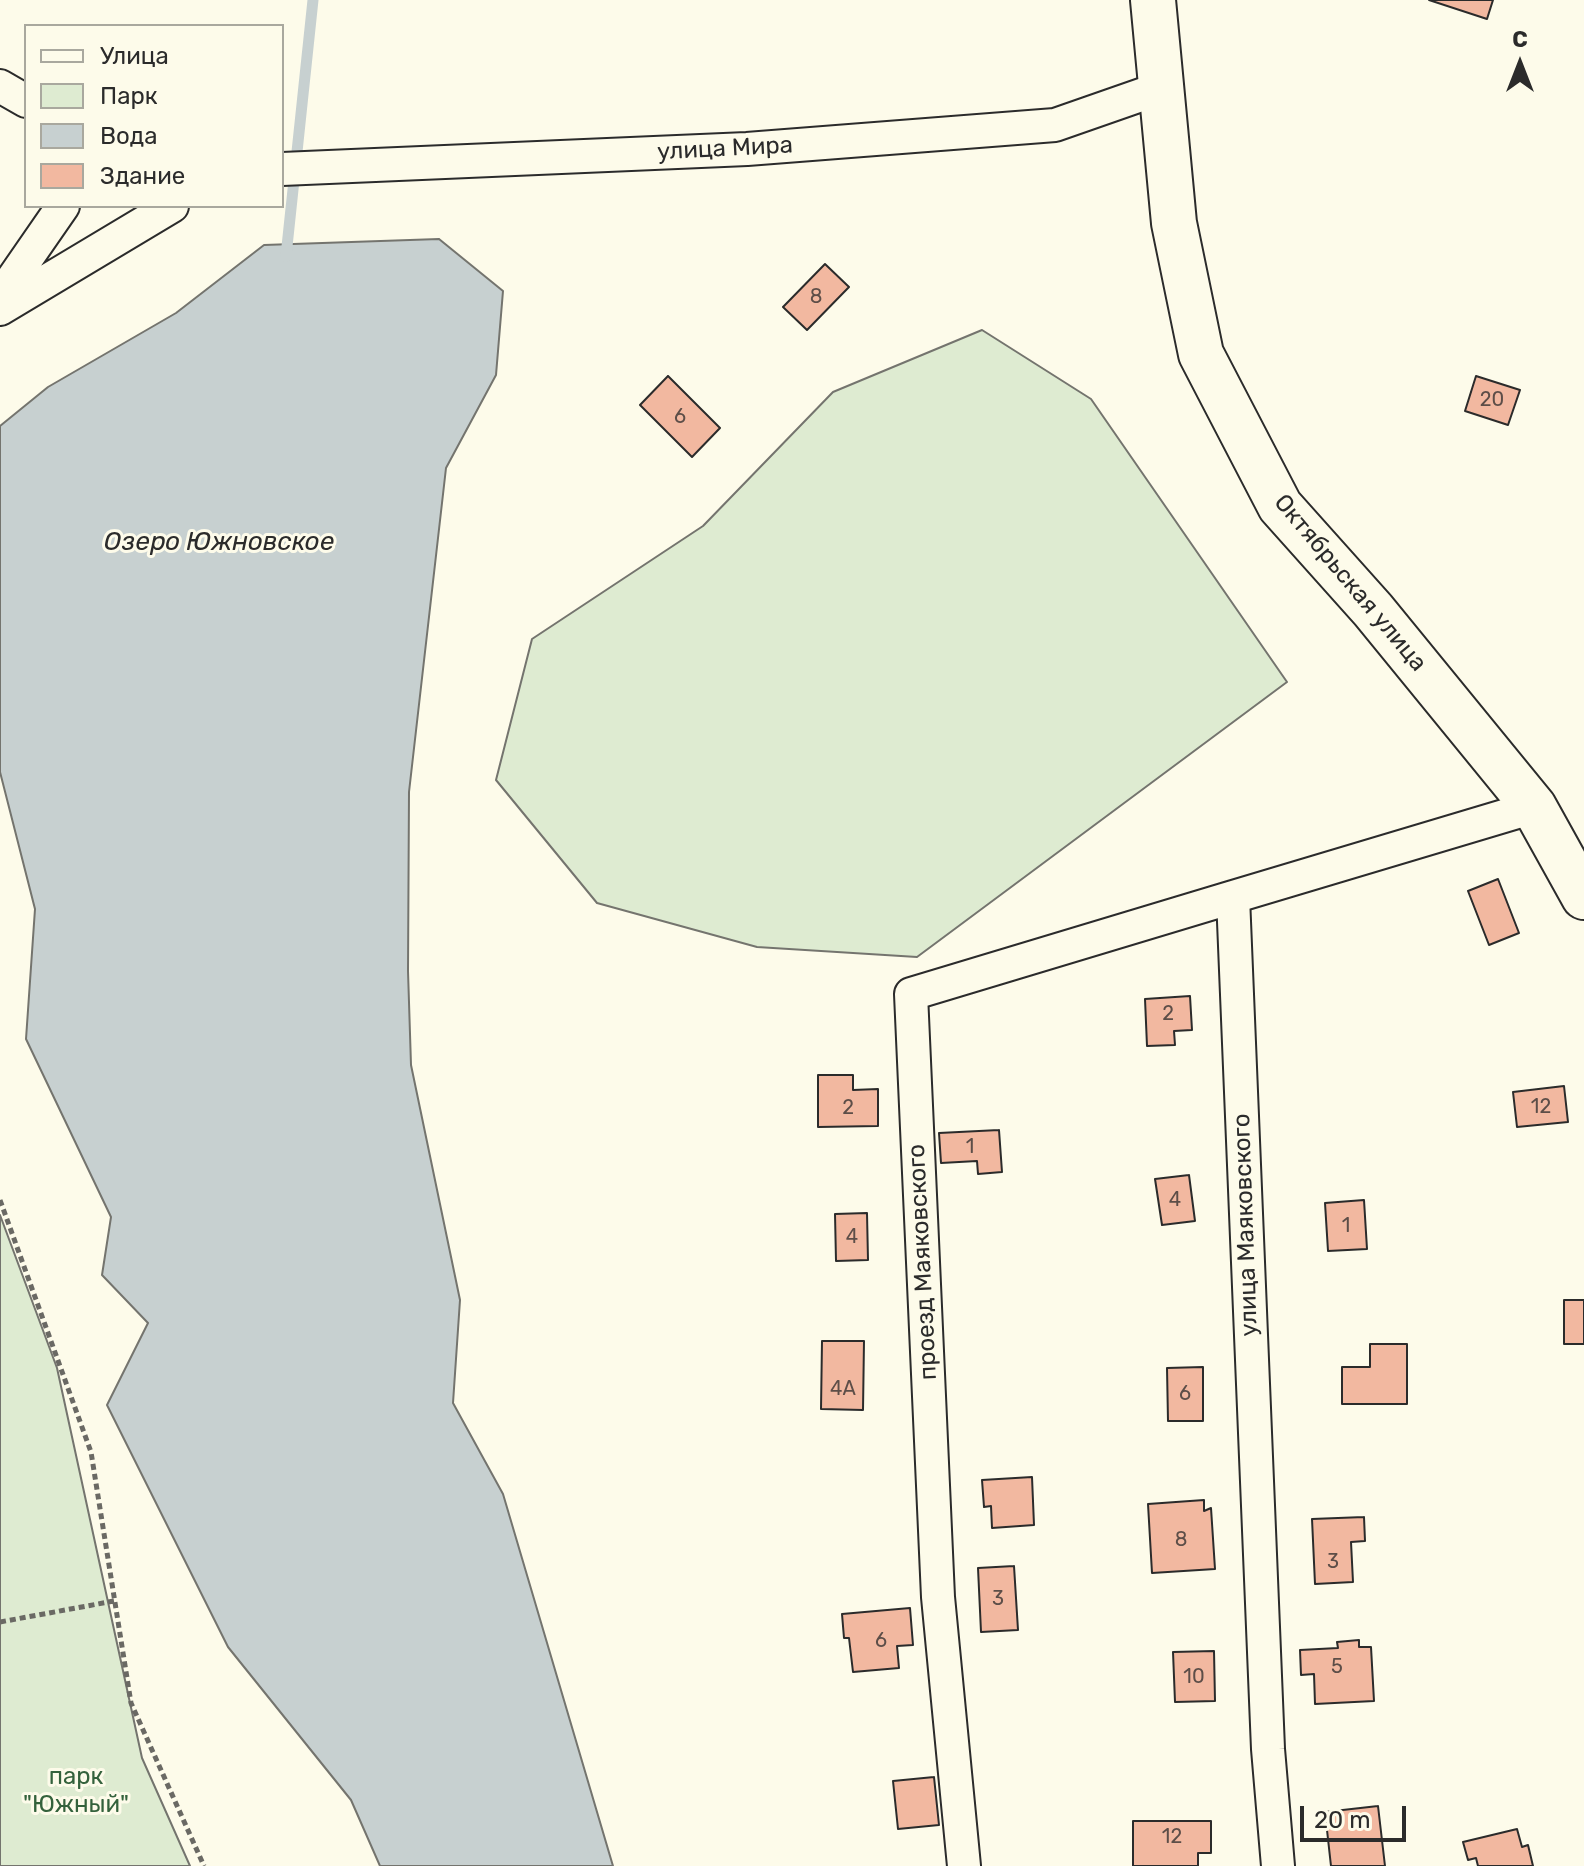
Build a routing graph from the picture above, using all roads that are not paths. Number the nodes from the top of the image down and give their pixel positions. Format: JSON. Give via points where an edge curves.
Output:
{"nodes":[{"id":1,"x":1153,"y":0,"type":"edge"},
{"id":2,"x":0,"y":86,"type":"edge"},
{"id":3,"x":1161,"y":88,"type":"junction"},
{"id":4,"x":24,"y":100,"type":"edge"},
{"id":5,"x":284,"y":169,"type":"edge"},
{"id":6,"x":62,"y":208,"type":"edge"},
{"id":7,"x":169,"y":208,"type":"edge"},
{"id":8,"x":0,"y":297,"type":"edge"},
{"id":9,"x":0,"y":309,"type":"edge"},
{"id":10,"x":1534,"y":807,"type":"junction"},
{"id":11,"x":1233,"y":897,"type":"junction"},
{"id":12,"x":1584,"y":897,"type":"edge"},
{"id":13,"x":964,"y":1866,"type":"edge"},
{"id":14,"x":1278,"y":1866,"type":"edge"}],
"edges":[{"from":1,"to":3,"type":"main road","name":"Октябрьская улица"},
{"from":2,"to":4,"type":"street"},
{"from":3,"to":5,"type":"street","name":"улица Мира","via":[[1055,125],[747,149]]},
{"from":3,"to":10,"type":"main road","name":"Октябрьская улица","via":[[1174,223],[1201,354],[1280,506],[1373,610]]},
{"from":6,"to":8,"type":"street"},
{"from":7,"to":9,"type":"street"},
{"from":10,"to":11,"type":"street"},
{"from":10,"to":12,"type":"main road","name":"Октябрьская улица"},
{"from":11,"to":13,"type":"street","name":"проезд Маяковского","via":[[911,994],[938,1597]]},
{"from":11,"to":14,"type":"street","name":"улица Маяковского","via":[[1268,1749]]}]}
